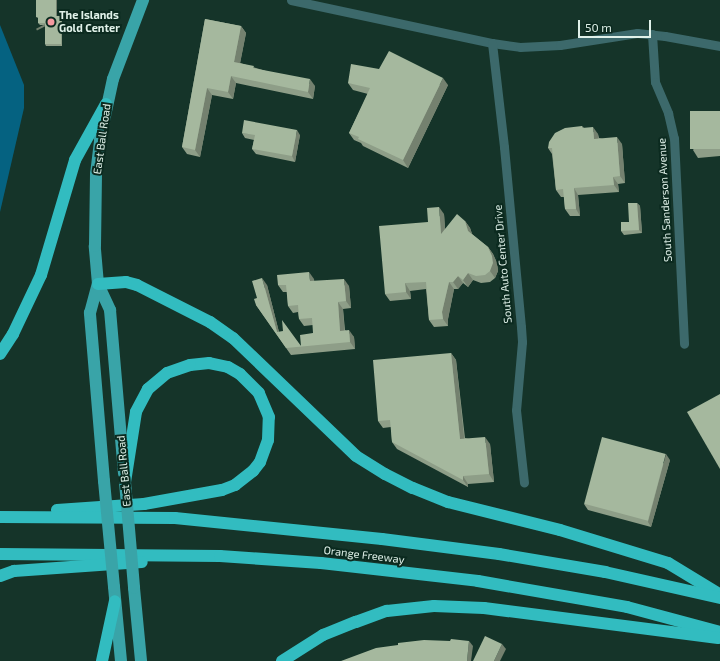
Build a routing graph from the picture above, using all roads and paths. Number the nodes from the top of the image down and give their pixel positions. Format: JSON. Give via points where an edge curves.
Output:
{"nodes":[{"id":1,"x":143,"y":0,"type":"edge"},
{"id":2,"x":291,"y":0,"type":"edge"},
{"id":3,"x":652,"y":34,"type":"junction"},
{"id":4,"x":492,"y":43,"type":"junction"},
{"id":5,"x":720,"y":46,"type":"edge"},
{"id":6,"x":106,"y":104,"type":"junction"},
{"id":7,"x":98,"y":284,"type":"junction"},
{"id":8,"x":684,"y":344,"type":"dead end"},
{"id":9,"x":0,"y":354,"type":"edge"},
{"id":10,"x":125,"y":482,"type":"junction"},
{"id":11,"x":524,"y":483,"type":"dead end"},
{"id":12,"x":0,"y":514,"type":"edge"},
{"id":13,"x":0,"y":517,"type":"edge"},
{"id":14,"x":0,"y":554,"type":"edge"},
{"id":15,"x":220,"y":556,"type":"junction"},
{"id":16,"x":0,"y":576,"type":"edge"},
{"id":17,"x":720,"y":595,"type":"edge"},
{"id":18,"x":720,"y":598,"type":"edge"},
{"id":19,"x":115,"y":601,"type":"junction"},
{"id":20,"x":720,"y":632,"type":"edge"},
{"id":21,"x":720,"y":638,"type":"edge"},
{"id":22,"x":102,"y":661,"type":"edge"},
{"id":23,"x":121,"y":661,"type":"edge"},
{"id":24,"x":140,"y":661,"type":"edge"},
{"id":25,"x":282,"y":661,"type":"edge"}],
"edges":[{"from":1,"to":6,"type":"main road","name":"East Ball Road","via":[[123,50]]},
{"from":2,"to":4,"type":"street"},
{"from":3,"to":4,"type":"street","via":[[619,35],[560,45],[520,47]]},
{"from":3,"to":5,"type":"street"},
{"from":3,"to":8,"type":"street","name":"South Sanderson Avenue","via":[[655,82],[668,114],[674,138]]},
{"from":4,"to":11,"type":"street","name":"South Auto Center Drive","via":[[521,327],[516,410]]},
{"from":6,"to":7,"type":"main road","name":"East Ball Road","via":[[96,174],[95,239]]},
{"from":6,"to":9,"type":"highway","via":[[75,160],[41,275],[16,328]]},
{"from":7,"to":10,"type":"main road","name":"East Ball Road","via":[[110,310]]},
{"from":7,"to":17,"type":"highway","via":[[126,282],[137,285],[210,322],[233,338],[356,456],[385,474],[448,502],[560,530],[668,563]]},
{"from":7,"to":19,"type":"main road","name":"East Ball Road","bridge":true,"via":[[90,313]]},
{"from":10,"to":12,"type":"highway","via":[[136,412],[148,389],[167,373],[190,365],[209,363],[228,367],[240,374],[259,393],[269,417],[268,440],[260,462],[235,485],[222,490],[144,504]]},
{"from":10,"to":24,"type":"main road","name":"East Ball Road","bridge":true},
{"from":13,"to":18,"type":"highway","name":"Orange Freeway","via":[[175,518],[382,539],[507,555],[606,572]]},
{"from":14,"to":15,"type":"highway","name":"Orange Freeway"},
{"from":15,"to":16,"type":"highway","via":[[14,572]]},
{"from":15,"to":20,"type":"highway","name":"Orange Freeway","via":[[321,563],[478,581],[627,607]]},
{"from":19,"to":22,"type":"highway"},
{"from":19,"to":23,"type":"main road","name":"East Ball Road"},
{"from":21,"to":25,"type":"highway","via":[[484,608],[434,606],[387,611],[356,622],[323,635]]}]}
